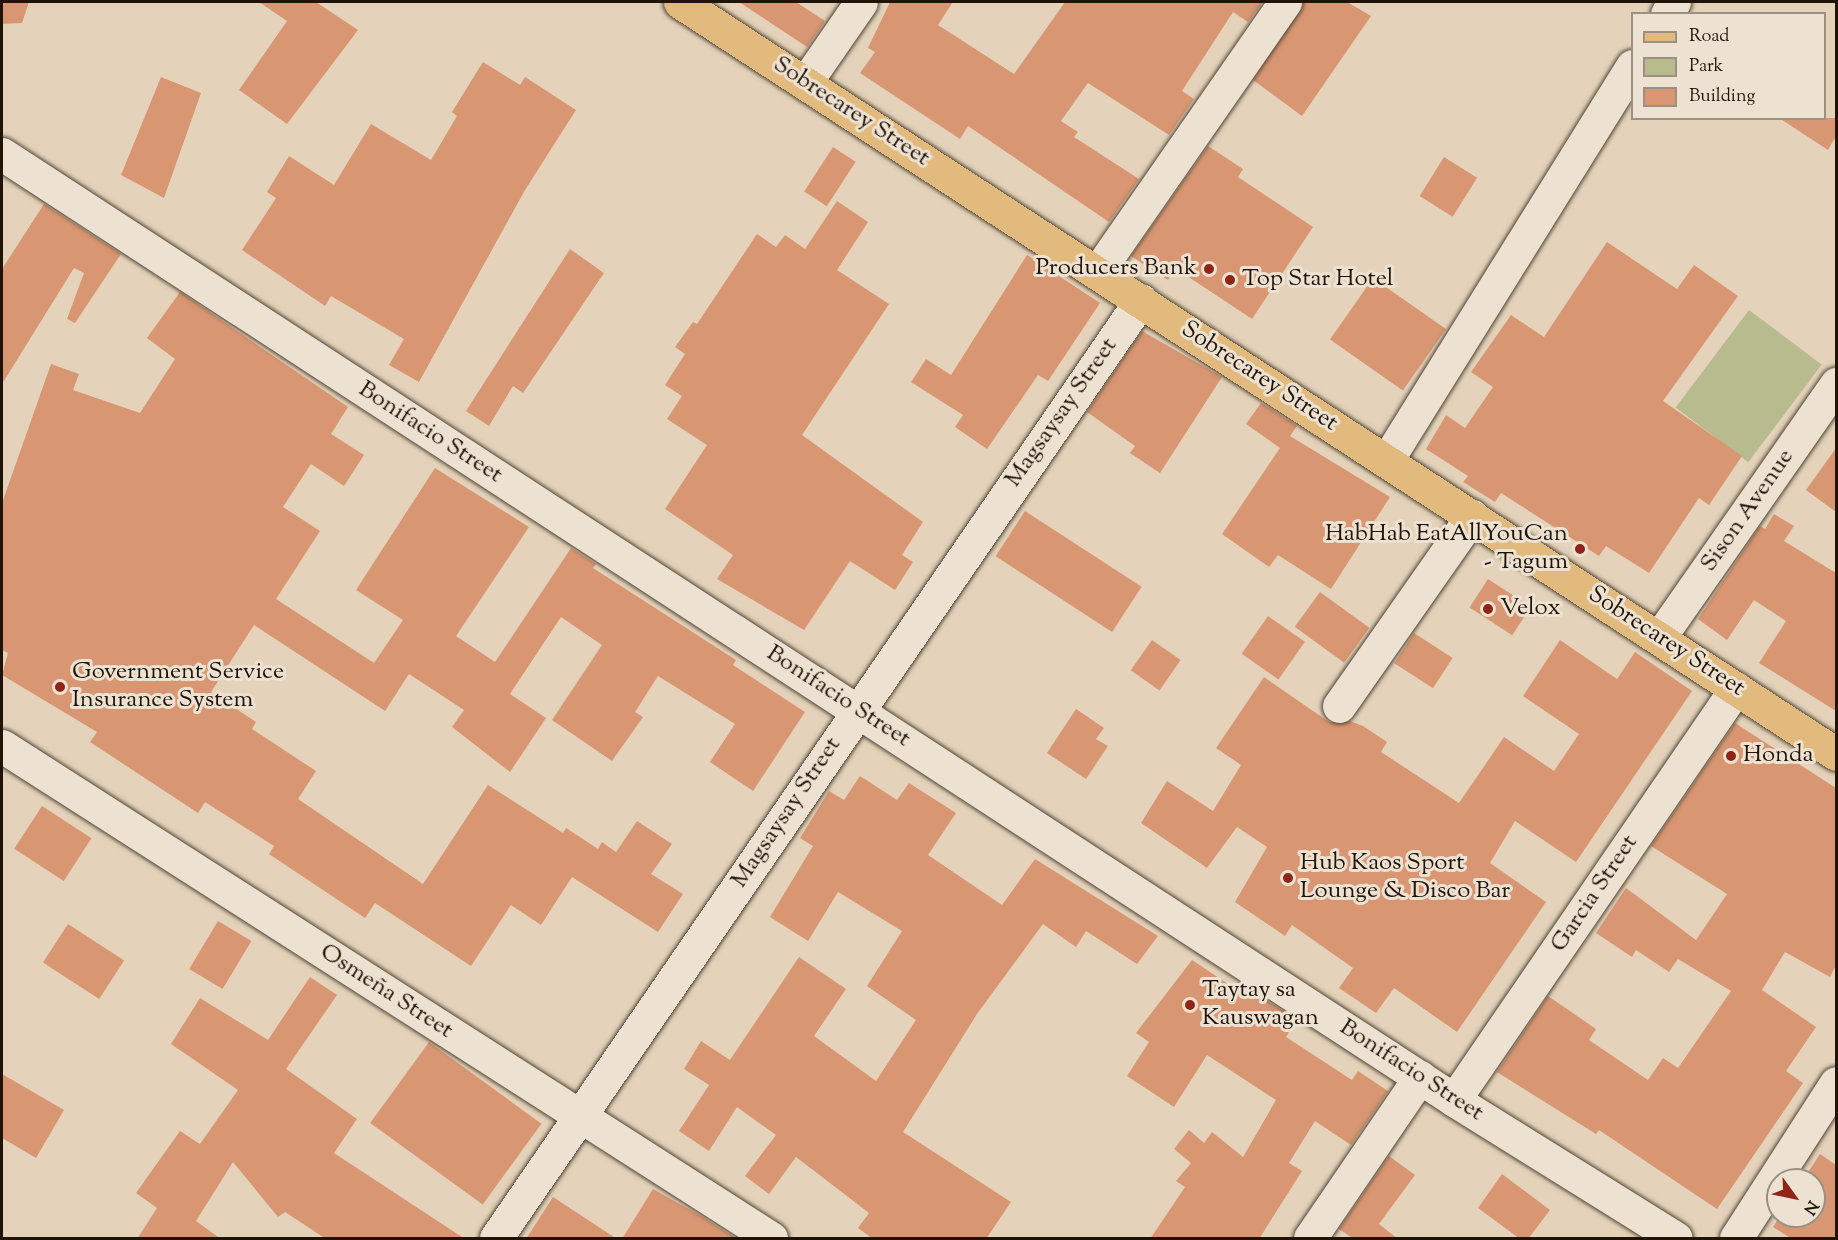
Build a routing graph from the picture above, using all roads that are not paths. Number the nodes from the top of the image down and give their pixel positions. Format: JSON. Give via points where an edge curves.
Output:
{"nodes":[{"id":1,"x":680,"y":2,"type":"edge"},
{"id":2,"x":861,"y":2,"type":"edge"},
{"id":3,"x":1285,"y":2,"type":"edge"},
{"id":4,"x":1631,"y":68,"type":"edge"},
{"id":5,"x":805,"y":83,"type":"junction"},
{"id":6,"x":2,"y":154,"type":"edge"},
{"id":7,"x":1098,"y":271,"type":"junction"},
{"id":8,"x":1141,"y":300,"type":"junction"},
{"id":9,"x":1836,"y":384,"type":"edge"},
{"id":10,"x":1386,"y":460,"type":"junction"},
{"id":11,"x":1472,"y":516,"type":"junction"},
{"id":12,"x":1659,"y":638,"type":"junction"},
{"id":13,"x":1736,"y":688,"type":"junction"},
{"id":14,"x":1339,"y":706,"type":"dead end"},
{"id":15,"x":857,"y":710,"type":"junction"},
{"id":16,"x":2,"y":746,"type":"edge"},
{"id":17,"x":1836,"y":754,"type":"edge"},
{"id":18,"x":1420,"y":1077,"type":"junction"},
{"id":19,"x":1836,"y":1083,"type":"edge"},
{"id":20,"x":1454,"y":1100,"type":"junction"},
{"id":21,"x":581,"y":1118,"type":"junction"},
{"id":22,"x":496,"y":1239,"type":"edge"},
{"id":23,"x":771,"y":1239,"type":"edge"},
{"id":24,"x":1310,"y":1239,"type":"edge"},
{"id":25,"x":1676,"y":1239,"type":"edge"},
{"id":26,"x":1736,"y":1239,"type":"edge"}],
"edges":[{"from":1,"to":5,"type":"main road","name":"Sobrecarey Street"},
{"from":2,"to":5,"type":"street"},
{"from":3,"to":7,"type":"street"},
{"from":4,"to":10,"type":"street"},
{"from":5,"to":7,"type":"main road","name":"Sobrecarey Street"},
{"from":6,"to":15,"type":"street","name":"Bonifacio Street"},
{"from":7,"to":8,"type":"main road","name":"Sobrecarey Street"},
{"from":8,"to":10,"type":"main road","name":"Sobrecarey Street"},
{"from":8,"to":15,"type":"street","name":"Magsaysay Street"},
{"from":9,"to":12,"type":"street","name":"Sison Avenue"},
{"from":10,"to":11,"type":"main road","name":"Sobrecarey Street"},
{"from":11,"to":12,"type":"main road","name":"Sobrecarey Street"},
{"from":11,"to":14,"type":"street"},
{"from":12,"to":13,"type":"main road","name":"Sobrecarey Street"},
{"from":13,"to":17,"type":"main road","name":"Sobrecarey Street"},
{"from":13,"to":20,"type":"street","name":"Garcia Street"},
{"from":15,"to":18,"type":"street","name":"Bonifacio Street"},
{"from":15,"to":21,"type":"street","name":"Magsaysay Street"},
{"from":16,"to":21,"type":"street","name":"Osmeña Street"},
{"from":18,"to":20,"type":"street","name":"Bonifacio Street"},
{"from":18,"to":24,"type":"street"},
{"from":19,"to":26,"type":"street"},
{"from":20,"to":25,"type":"street","name":"Bonifacio Street"},
{"from":21,"to":22,"type":"street","name":"Magsaysay Street"},
{"from":21,"to":23,"type":"street","name":"Osmeña Street"}]}
